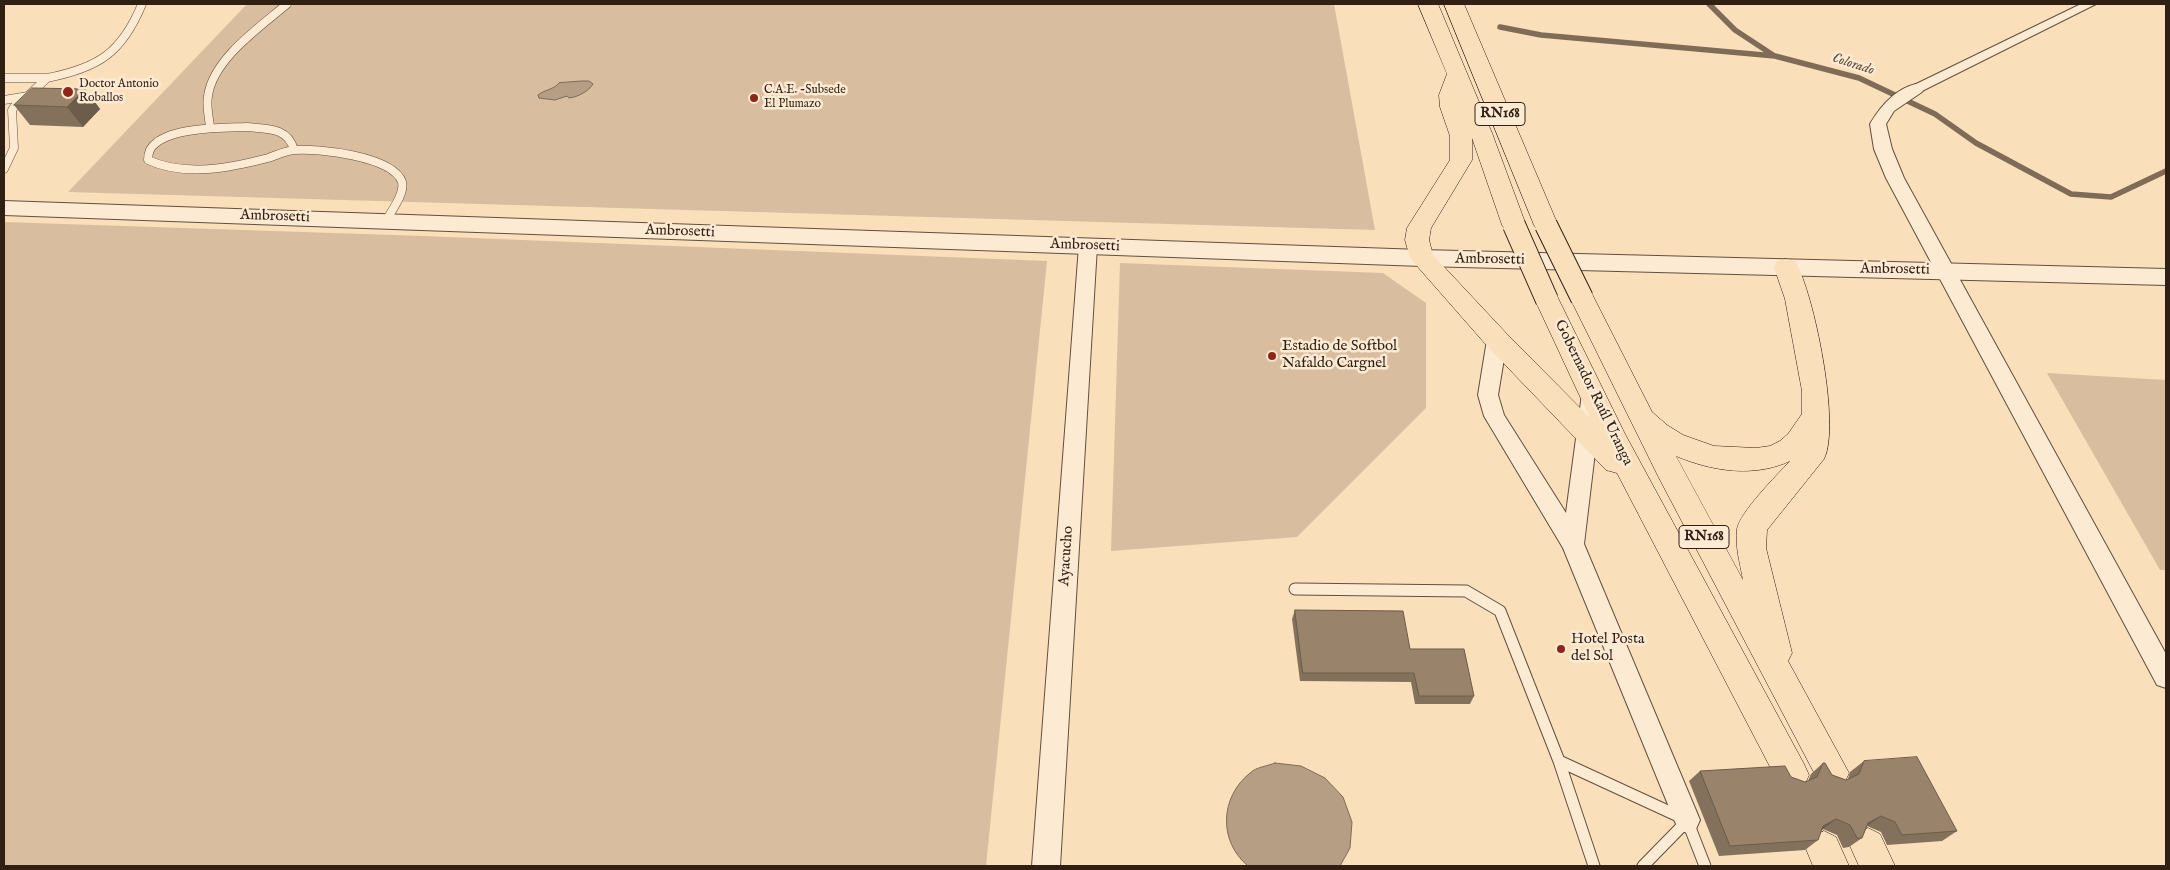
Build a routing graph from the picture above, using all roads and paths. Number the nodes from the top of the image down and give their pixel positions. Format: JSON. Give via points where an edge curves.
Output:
{"nodes":[{"id":1,"x":142,"y":4,"type":"edge"},
{"id":2,"x":287,"y":4,"type":"edge"},
{"id":3,"x":1415,"y":4,"type":"edge"},
{"id":4,"x":1428,"y":4,"type":"edge"},
{"id":5,"x":1454,"y":4,"type":"edge"},
{"id":6,"x":1472,"y":4,"type":"edge"},
{"id":7,"x":2090,"y":4,"type":"edge"},
{"id":8,"x":1438,"y":28,"type":"junction"},
{"id":9,"x":1473,"y":48,"type":"junction"},
{"id":10,"x":1457,"y":74,"type":"junction"},
{"id":11,"x":4,"y":78,"type":"edge"},
{"id":12,"x":47,"y":78,"type":"junction"},
{"id":13,"x":1916,"y":89,"type":"joint"},
{"id":14,"x":4,"y":100,"type":"edge"},
{"id":15,"x":19,"y":100,"type":"junction"},
{"id":16,"x":210,"y":127,"type":"junction"},
{"id":17,"x":294,"y":150,"type":"junction"},
{"id":18,"x":7,"y":158,"type":"edge"},
{"id":19,"x":4,"y":169,"type":"edge"},
{"id":20,"x":4,"y":208,"type":"edge"},
{"id":21,"x":386,"y":222,"type":"junction"},
{"id":22,"x":1088,"y":246,"type":"junction"},
{"id":23,"x":1422,"y":258,"type":"junction"},
{"id":24,"x":1786,"y":268,"type":"junction"},
{"id":25,"x":1945,"y":272,"type":"junction"},
{"id":26,"x":2166,"y":277,"type":"edge"},
{"id":27,"x":1497,"y":340,"type":"junction"},
{"id":28,"x":1623,"y":384,"type":"junction"},
{"id":29,"x":1592,"y":394,"type":"junction"},
{"id":30,"x":1817,"y":411,"type":"junction"},
{"id":31,"x":1587,"y":432,"type":"junction"},
{"id":32,"x":1638,"y":485,"type":"junction"},
{"id":33,"x":1573,"y":544,"type":"junction"},
{"id":34,"x":1295,"y":589,"type":"dead end"},
{"id":35,"x":2166,"y":677,"type":"edge"},
{"id":36,"x":1782,"y":679,"type":"junction"},
{"id":37,"x":1559,"y":762,"type":"junction"},
{"id":38,"x":1832,"y":773,"type":"edge"},
{"id":39,"x":1792,"y":775,"type":"edge"},
{"id":40,"x":1687,"y":820,"type":"junction"},
{"id":41,"x":1046,"y":866,"type":"edge"},
{"id":42,"x":1594,"y":866,"type":"edge"},
{"id":43,"x":1643,"y":866,"type":"edge"},
{"id":44,"x":1705,"y":866,"type":"edge"}],
"edges":[{"from":1,"to":12,"type":"lane","via":[[136,22],[100,63],[81,72]]},
{"from":2,"to":16,"type":"lane","via":[[247,37],[222,66],[211,85],[207,103]]},
{"from":3,"to":8,"type":"highway","name":"Gobernador Raúl Uranga","number":"RN168"},
{"from":4,"to":8,"type":"highway"},
{"from":5,"to":9,"type":"highway","name":"Gobernador Raúl Uranga","number":"RN168"},
{"from":6,"to":9,"type":"highway"},
{"from":7,"to":13,"type":"street"},
{"from":8,"to":10,"type":"highway","name":"Gobernador Raúl Uranga","number":"RN168"},
{"from":9,"to":28,"type":"highway","name":"Gobernador Raúl Uranga","number":"RN168","bridge":true,"via":[[1546,225]]},
{"from":10,"to":23,"type":"highway","via":[[1450,95],[1461,136],[1461,160],[1419,228],[1417,240]]},
{"from":10,"to":29,"type":"highway","name":"Gobernador Raúl Uranga","number":"RN168","bridge":true,"via":[[1514,225]]},
{"from":11,"to":12,"type":"lane"},
{"from":12,"to":15,"type":"lane","via":[[30,97]]},
{"from":13,"to":25,"type":"street","via":[[1888,108],[1878,124],[1883,149],[1895,178]]},
{"from":14,"to":15,"type":"lane"},
{"from":15,"to":18,"type":"lane","via":[[12,110],[14,148]]},
{"from":16,"to":17,"type":"lane","via":[[262,129],[284,134]]},
{"from":16,"to":17,"type":"lane","via":[[157,141],[148,160],[169,168],[215,168]]},
{"from":17,"to":21,"type":"lane","via":[[326,151],[392,169],[402,183],[401,192]]},
{"from":18,"to":19,"type":"lane"},
{"from":20,"to":21,"type":"street","name":"Ambrosetti"},
{"from":21,"to":22,"type":"street","name":"Ambrosetti"},
{"from":22,"to":23,"type":"street","name":"Ambrosetti"},
{"from":22,"to":41,"type":"street","name":"Ayacucho"},
{"from":23,"to":24,"type":"street","name":"Ambrosetti"},
{"from":23,"to":27,"type":"highway"},
{"from":24,"to":25,"type":"street","name":"Ambrosetti"},
{"from":24,"to":30,"type":"highway","via":[[1797,299]]},
{"from":25,"to":26,"type":"street","name":"Ambrosetti"},
{"from":25,"to":35,"type":"street"},
{"from":27,"to":31,"type":"highway"},
{"from":27,"to":33,"type":"street","via":[[1488,395],[1494,416]]},
{"from":28,"to":30,"type":"highway","via":[[1651,427],[1681,445],[1714,457],[1770,458],[1790,449],[1803,436]]},
{"from":28,"to":36,"type":"highway","name":"Gobernador Raúl Uranga","number":"RN168"},
{"from":29,"to":31,"type":"street"},
{"from":29,"to":32,"type":"highway","name":"Gobernador Raúl Uranga","number":"RN168"},
{"from":30,"to":36,"type":"highway","via":[[1814,451],[1752,527],[1751,548]]},
{"from":31,"to":32,"type":"highway"},
{"from":31,"to":33,"type":"street"},
{"from":32,"to":39,"type":"highway","name":"Gobernador Raúl Uranga","number":"RN168"},
{"from":33,"to":40,"type":"street"},
{"from":34,"to":37,"type":"lane","via":[[1466,591],[1500,611]]},
{"from":36,"to":38,"type":"highway","name":"Gobernador Raúl Uranga","number":"RN168"},
{"from":37,"to":40,"type":"lane"},
{"from":37,"to":42,"type":"lane"},
{"from":40,"to":43,"type":"lane"},
{"from":40,"to":44,"type":"lane"}]}
